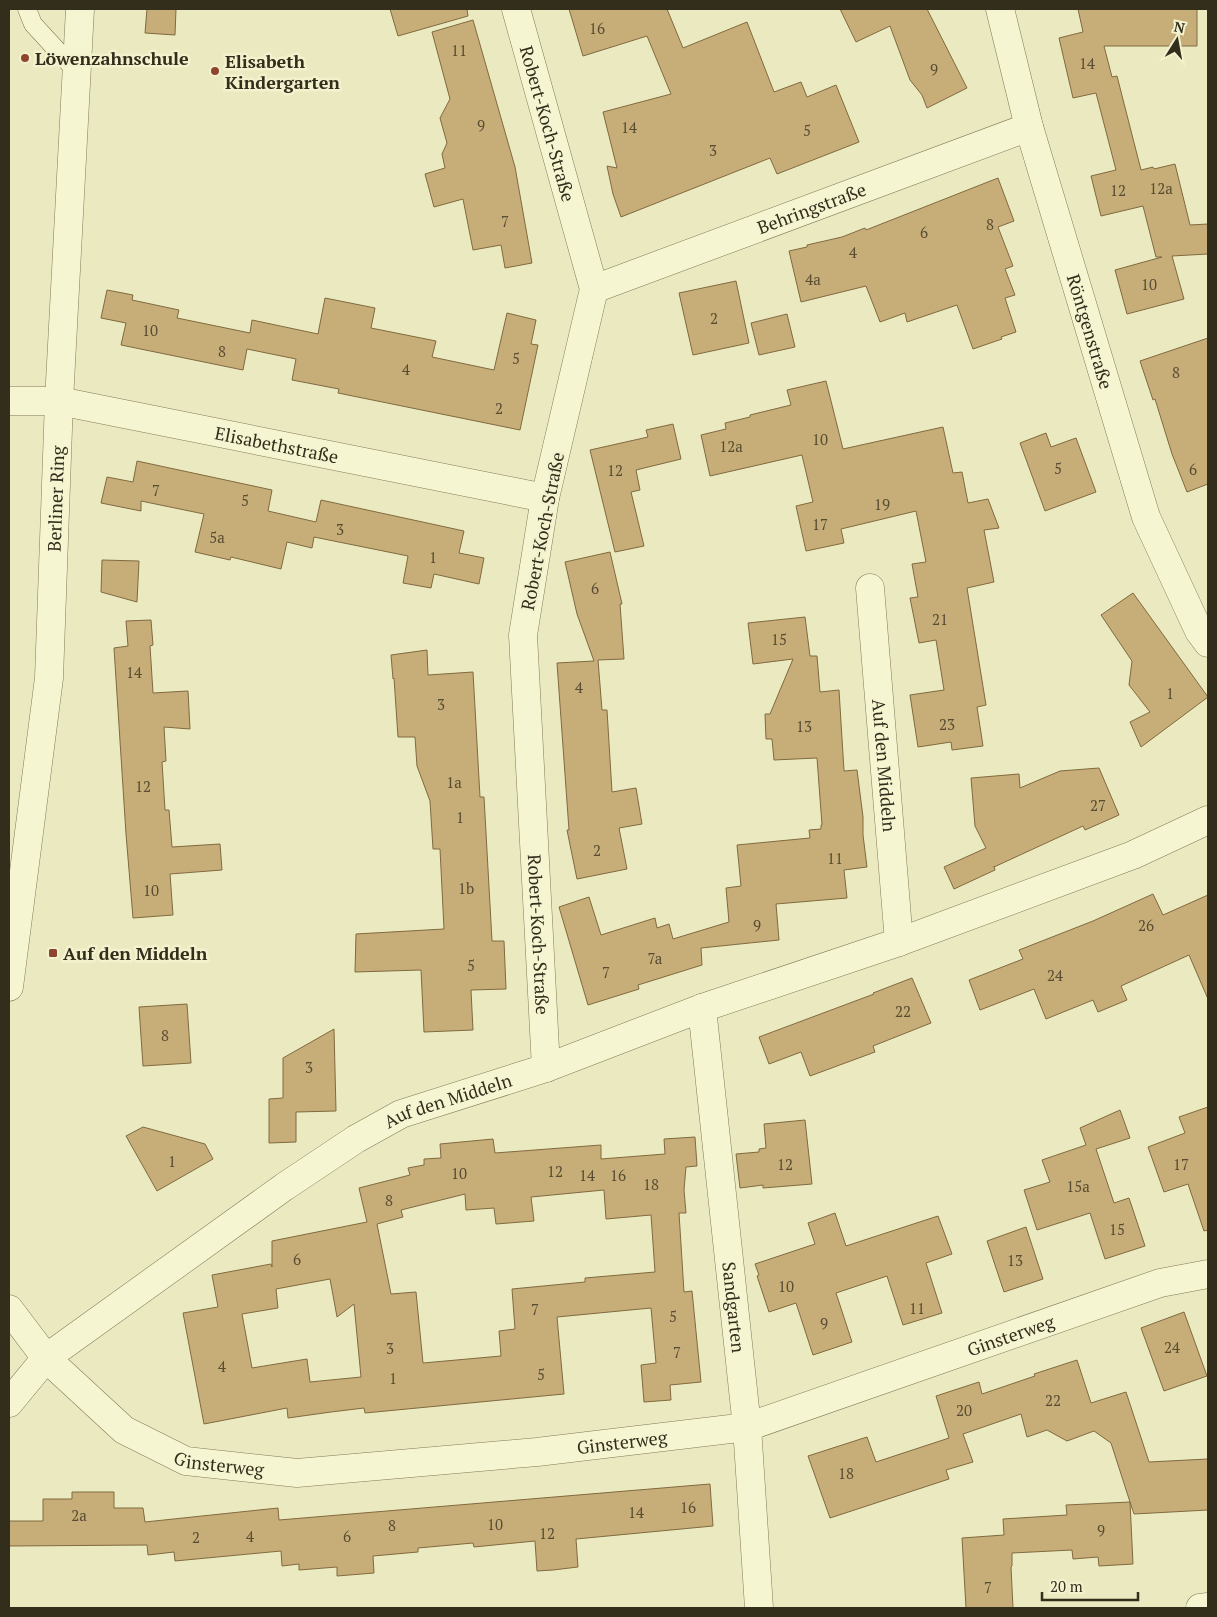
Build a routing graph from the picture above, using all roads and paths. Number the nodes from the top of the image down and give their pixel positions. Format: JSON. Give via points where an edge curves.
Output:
{"nodes":[{"id":1,"x":27,"y":9,"type":"edge"},
{"id":2,"x":80,"y":9,"type":"edge"},
{"id":3,"x":516,"y":9,"type":"edge"},
{"id":4,"x":1000,"y":9,"type":"edge"},
{"id":5,"x":77,"y":72,"type":"junction"},
{"id":6,"x":1029,"y":128,"type":"junction"},
{"id":7,"x":594,"y":289,"type":"junction"},
{"id":8,"x":9,"y":401,"type":"edge"},
{"id":9,"x":59,"y":401,"type":"junction"},
{"id":10,"x":545,"y":498,"type":"junction"},
{"id":11,"x":870,"y":588,"type":"dead end"},
{"id":12,"x":1208,"y":643,"type":"edge"},
{"id":13,"x":1208,"y":820,"type":"edge"},
{"id":14,"x":899,"y":942,"type":"junction"},
{"id":15,"x":9,"y":987,"type":"edge"},
{"id":16,"x":702,"y":1008,"type":"junction"},
{"id":17,"x":546,"y":1068,"type":"junction"},
{"id":18,"x":1208,"y":1274,"type":"edge"},
{"id":19,"x":9,"y":1309,"type":"edge"},
{"id":20,"x":46,"y":1358,"type":"junction"},
{"id":21,"x":9,"y":1403,"type":"edge"},
{"id":22,"x":747,"y":1427,"type":"junction"},
{"id":23,"x":1208,"y":1607,"type":"edge"},
{"id":24,"x":759,"y":1608,"type":"edge"},
{"id":25,"x":1200,"y":1608,"type":"edge"}],
"edges":[{"from":1,"to":5,"type":"lane","via":[[34,24]]},
{"from":2,"to":5,"type":"street","name":"Berliner Ring"},
{"from":3,"to":7,"type":"street","name":"Robert-Koch-Straße"},
{"from":4,"to":6,"type":"street","name":"Röntgenstraße"},
{"from":5,"to":9,"type":"street","name":"Berliner Ring"},
{"from":6,"to":7,"type":"street","name":"Behringstraße"},
{"from":6,"to":12,"type":"street","name":"Röntgenstraße","via":[[1146,517],[1199,631]]},
{"from":7,"to":10,"type":"street","name":"Robert-Koch-Straße"},
{"from":8,"to":9,"type":"street","name":"Elisabethstraße"},
{"from":9,"to":10,"type":"street","name":"Elisabethstraße"},
{"from":9,"to":15,"type":"street","name":"Berliner Ring","via":[[49,678]]},
{"from":10,"to":17,"type":"street","name":"Robert-Koch-Straße","via":[[523,635]]},
{"from":11,"to":14,"type":"street","name":"Auf den Middeln"},
{"from":13,"to":14,"type":"street","name":"Auf den Middeln","via":[[1133,855]]},
{"from":14,"to":16,"type":"street","name":"Auf den Middeln"},
{"from":16,"to":17,"type":"street","name":"Auf den Middeln"},
{"from":16,"to":22,"type":"street","name":"Sandgarten"},
{"from":17,"to":20,"type":"street","name":"Auf den Middeln","via":[[401,1114],[356,1139]]},
{"from":18,"to":22,"type":"street","name":"Ginsterweg","via":[[1160,1283]]},
{"from":19,"to":20,"type":"street"},
{"from":20,"to":21,"type":"street"},
{"from":20,"to":22,"type":"street","name":"Ginsterweg","via":[[124,1430],[186,1461],[297,1474],[537,1452]]},
{"from":22,"to":24,"type":"street","name":"Sandgarten"},
{"from":23,"to":25,"type":"street"}]}
